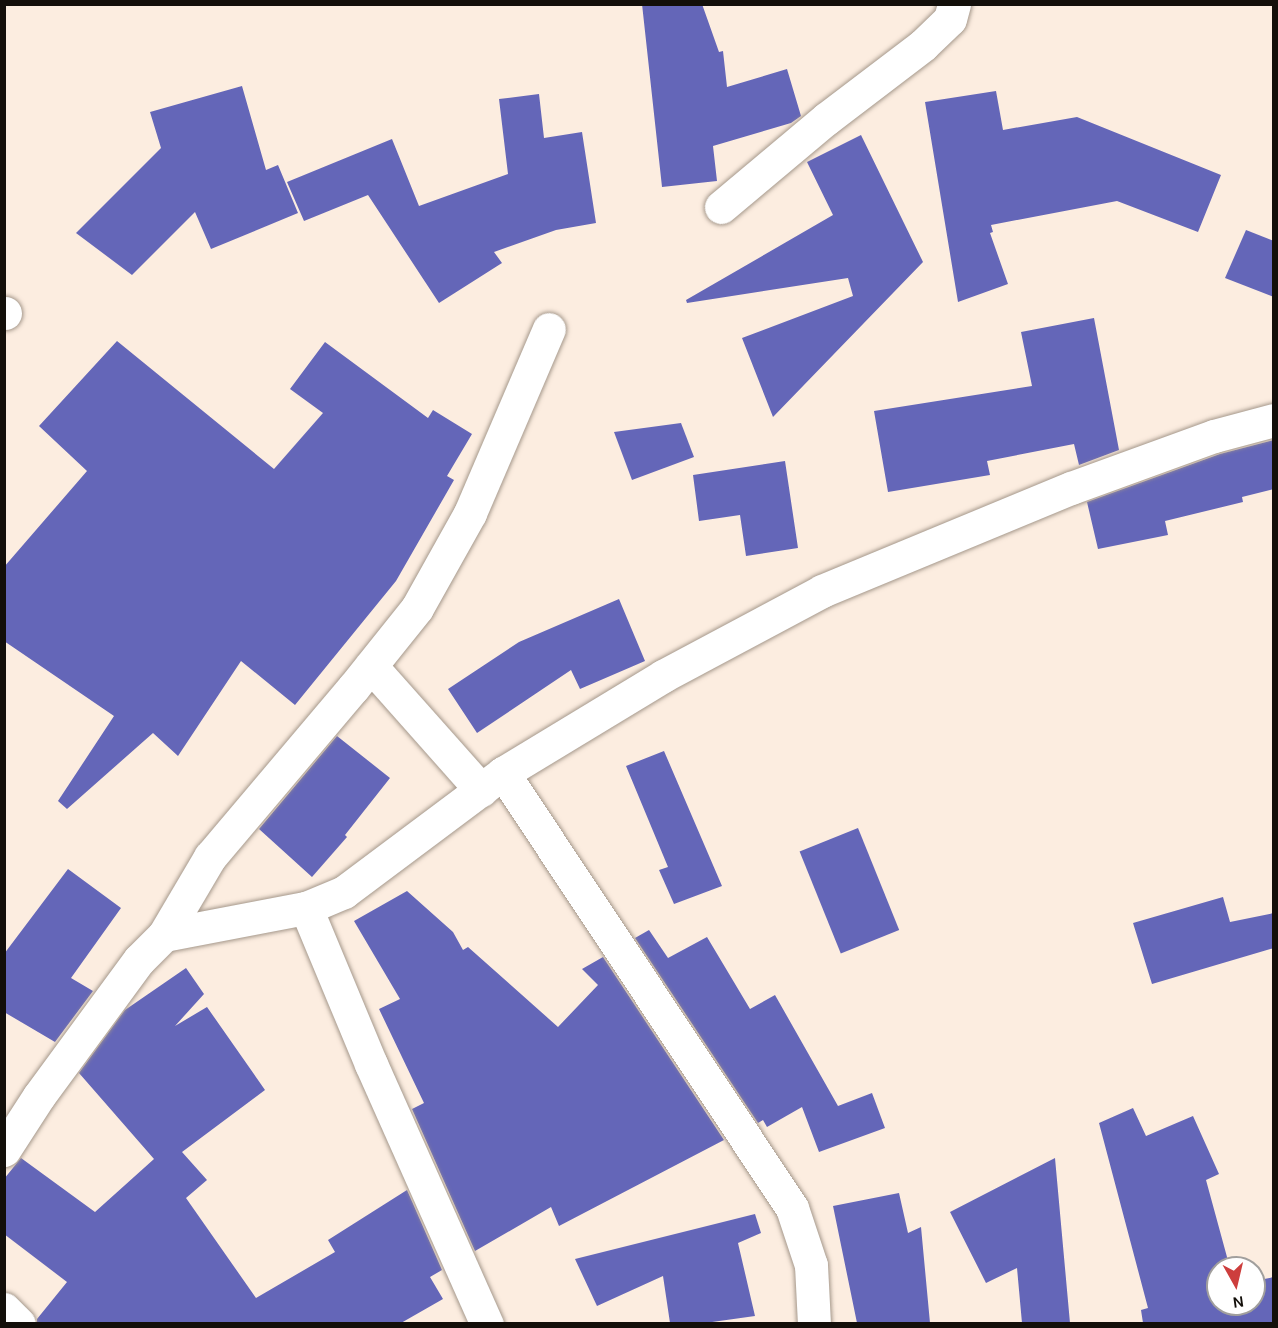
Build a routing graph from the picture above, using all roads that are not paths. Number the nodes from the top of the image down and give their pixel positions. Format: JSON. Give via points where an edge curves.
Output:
{"nodes":[{"id":1,"x":954,"y":4,"type":"edge"},
{"id":2,"x":721,"y":207,"type":"dead end"},
{"id":3,"x":549,"y":329,"type":"dead end"},
{"id":4,"x":1274,"y":420,"type":"edge"},
{"id":5,"x":371,"y":666,"type":"junction"},
{"id":6,"x":492,"y":782,"type":"junction"},
{"id":7,"x":306,"y":908,"type":"junction"},
{"id":8,"x":164,"y":935,"type":"junction"},
{"id":9,"x":4,"y":1150,"type":"edge"},
{"id":10,"x":4,"y":1309,"type":"edge"},
{"id":11,"x":19,"y":1323,"type":"edge"},
{"id":12,"x":488,"y":1323,"type":"edge"},
{"id":13,"x":814,"y":1323,"type":"edge"}],
"edges":[{"from":1,"to":2,"type":"street","via":[[950,19],[923,45]]},
{"from":3,"to":5,"type":"street","via":[[470,513],[417,608]]},
{"from":4,"to":6,"type":"street","via":[[1214,436],[1071,488],[822,591],[663,676]]},
{"from":5,"to":6,"type":"street"},
{"from":5,"to":8,"type":"street","via":[[210,858]]},
{"from":6,"to":7,"type":"street","via":[[344,892]]},
{"from":6,"to":13,"type":"street","via":[[792,1208],[811,1265]]},
{"from":7,"to":8,"type":"street"},
{"from":7,"to":12,"type":"street","via":[[371,1064]]},
{"from":8,"to":9,"type":"street","via":[[139,960]]},
{"from":10,"to":11,"type":"street"}]}
